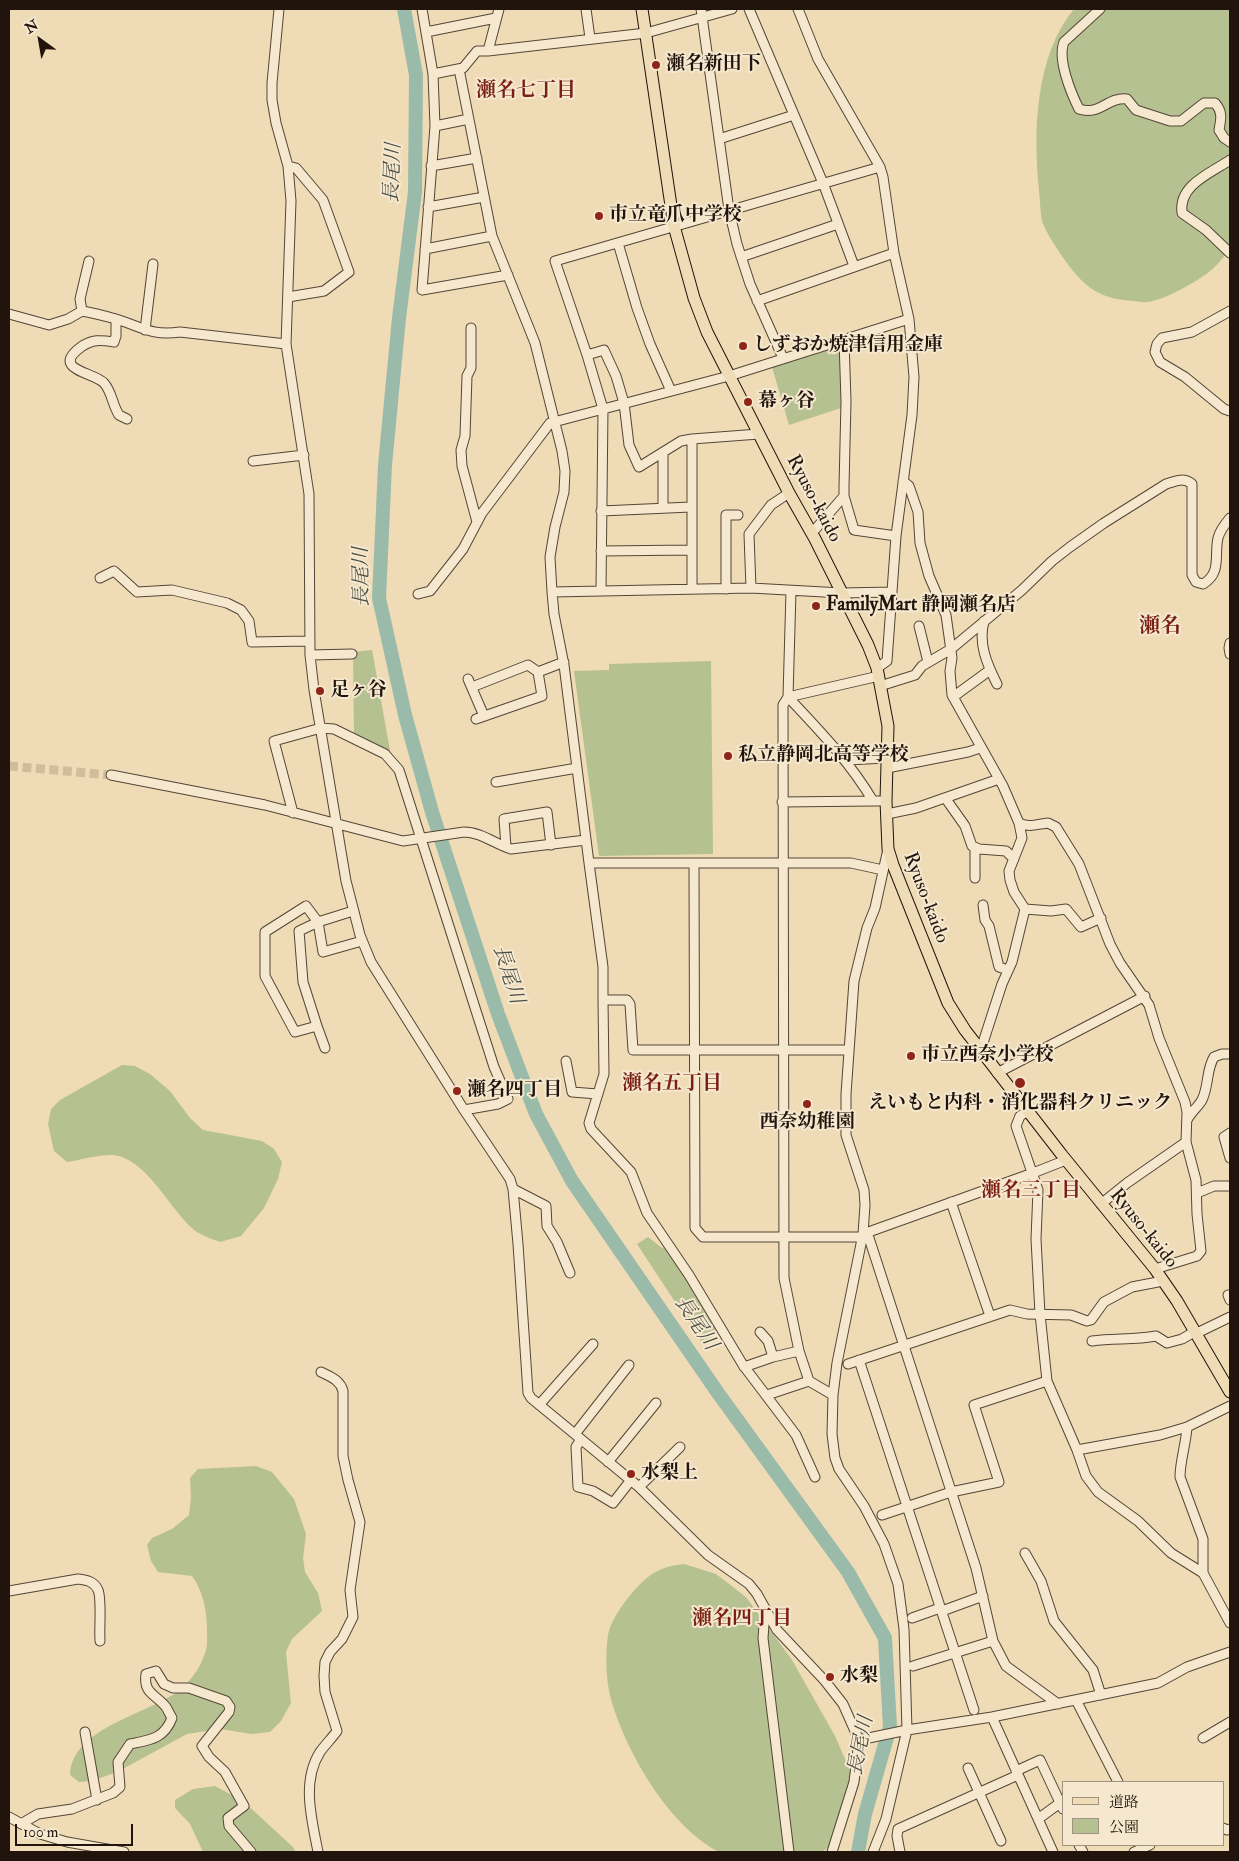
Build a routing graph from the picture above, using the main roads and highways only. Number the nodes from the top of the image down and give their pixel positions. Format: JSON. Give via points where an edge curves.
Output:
{"nodes":[{"id":1,"x":642,"y":9,"type":"edge"},
{"id":2,"x":1230,"y":1392,"type":"edge"}],
"edges":[{"from":1,"to":2,"type":"main road","name":"Ryuso-kaido","via":[[674,226],[694,298],[729,376],[868,645],[879,677],[888,726],[888,849],[948,1004],[980,1052],[1155,1269]]}]}
